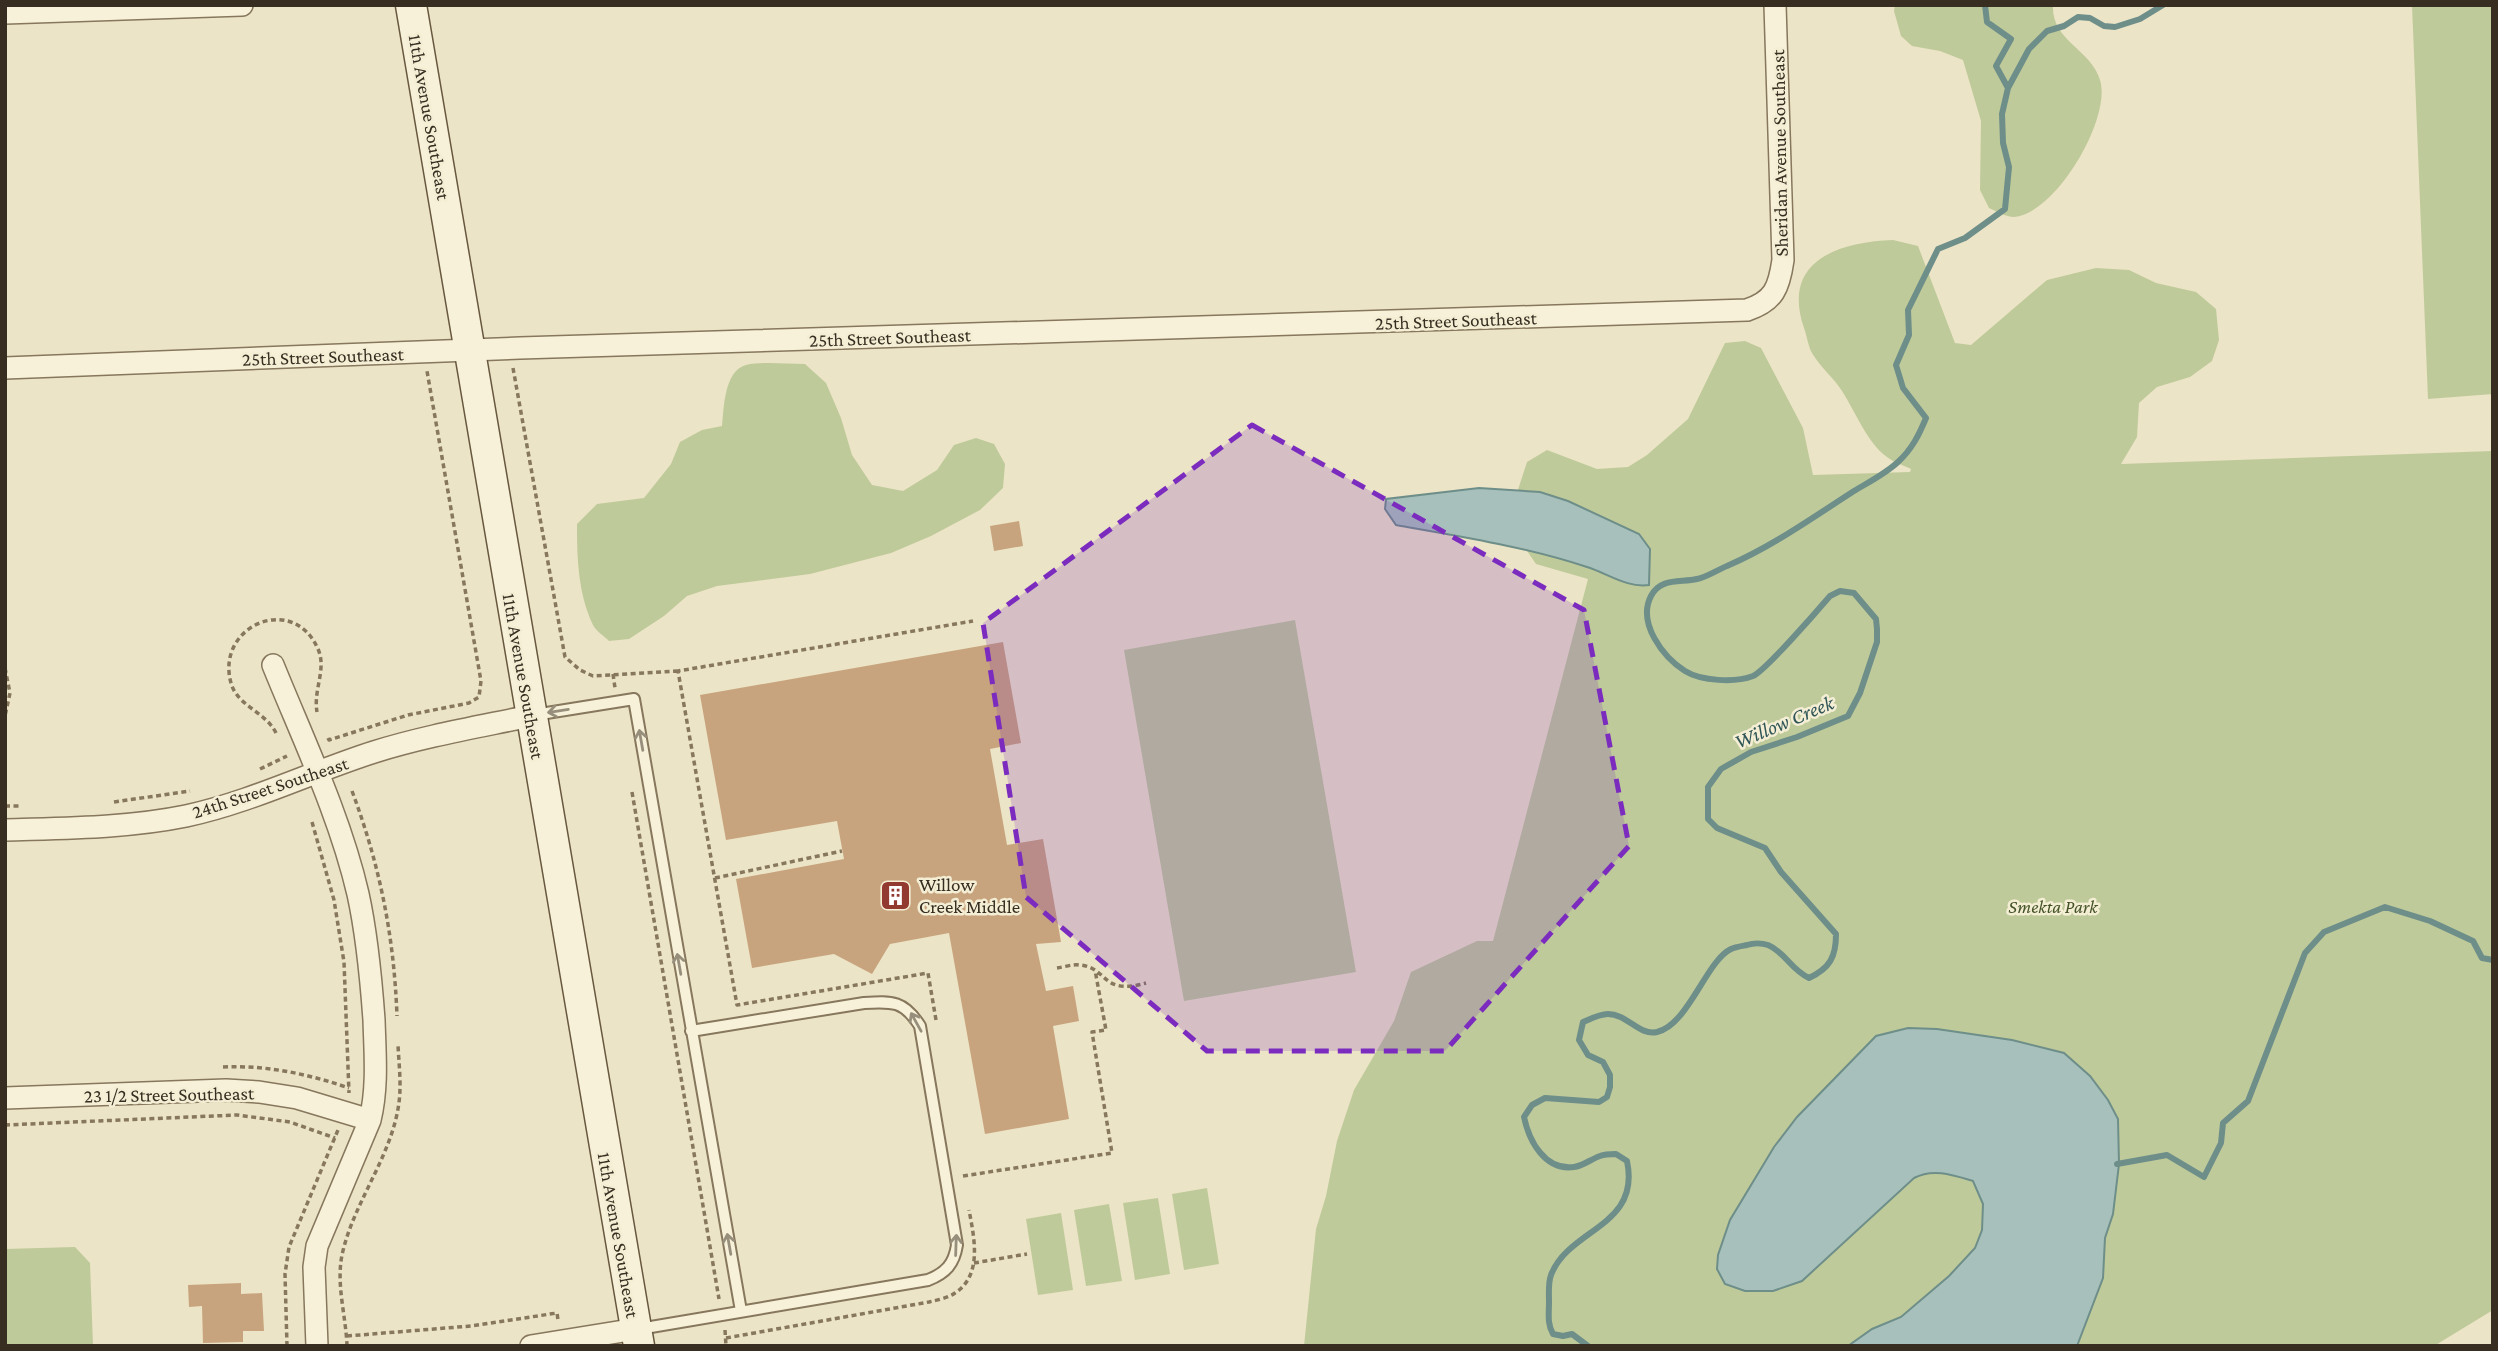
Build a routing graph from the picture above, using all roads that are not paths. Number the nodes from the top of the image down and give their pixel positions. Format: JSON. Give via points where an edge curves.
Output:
{"nodes":[{"id":1,"x":242,"y":5,"type":"edge"},
{"id":2,"x":411,"y":5,"type":"edge"},
{"id":3,"x":1775,"y":5,"type":"edge"},
{"id":4,"x":5,"y":13,"type":"edge"},
{"id":5,"x":1771,"y":298,"type":"joint"},
{"id":6,"x":469,"y":350,"type":"junction"},
{"id":7,"x":5,"y":368,"type":"edge"},
{"id":8,"x":273,"y":665,"type":"dead end"},
{"id":9,"x":530,"y":716,"type":"junction"},
{"id":10,"x":317,"y":773,"type":"junction"},
{"id":11,"x":5,"y":830,"type":"edge"},
{"id":12,"x":691,"y":1031,"type":"junction"},
{"id":13,"x":5,"y":1098,"type":"edge"},
{"id":14,"x":370,"y":1121,"type":"junction"},
{"id":15,"x":741,"y":1311,"type":"junction"},
{"id":16,"x":637,"y":1337,"type":"edge"},
{"id":17,"x":317,"y":1346,"type":"edge"},
{"id":18,"x":531,"y":1346,"type":"edge"}],
"edges":[{"from":1,"to":4,"type":"street"},
{"from":2,"to":6,"type":"main road","name":"11th Avenue Southeast"},
{"from":3,"to":5,"type":"street","name":"Sheridan Avenue Southeast","via":[[1783,260]]},
{"from":5,"to":6,"type":"street","name":"25th Street Southeast","via":[[1761,306],[1730,311]]},
{"from":6,"to":7,"type":"street","name":"25th Street Southeast"},
{"from":6,"to":9,"type":"main road","name":"11th Avenue Southeast"},
{"from":8,"to":10,"type":"street"},
{"from":9,"to":10,"type":"street","name":"24th Street Southeast","via":[[422,738]]},
{"from":12,"to":9,"type":"lane","one_way":true,"via":[[634,699]]},
{"from":9,"to":16,"type":"main road","name":"11th Avenue Southeast"},
{"from":10,"to":11,"type":"street","name":"24th Street Southeast","via":[[178,817],[102,827]]},
{"from":10,"to":14,"type":"street","via":[[352,872],[365,936],[376,1086]]},
{"from":15,"to":12,"type":"lane","one_way":true},
{"from":15,"to":12,"type":"lane","one_way":true,"via":[[910,1284],[940,1275],[955,1258],[957,1245],[920,1026],[901,1004],[883,1002]]},
{"from":13,"to":14,"type":"street","name":"23 1/2 Street Southeast","via":[[259,1092],[297,1098]]},
{"from":14,"to":17,"type":"street","via":[[317,1246]]},
{"from":15,"to":16,"type":"lane"},
{"from":16,"to":18,"type":"street"}]}
